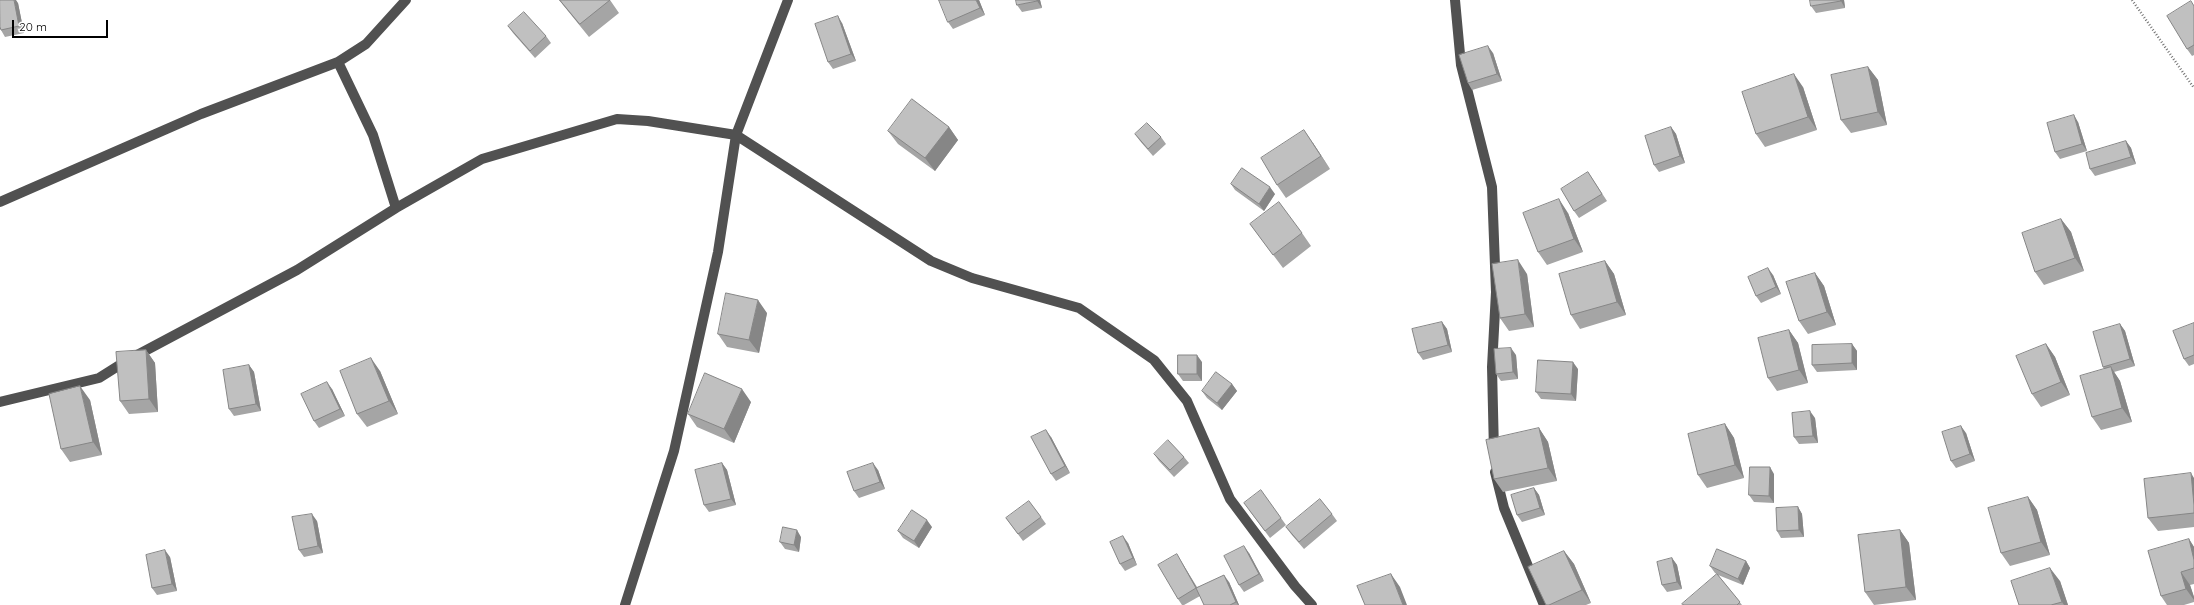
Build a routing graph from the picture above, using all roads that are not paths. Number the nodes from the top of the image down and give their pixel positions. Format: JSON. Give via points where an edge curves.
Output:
{"nodes":[{"id":1,"x":406,"y":0,"type":"edge"},
{"id":2,"x":788,"y":0,"type":"edge"},
{"id":3,"x":1454,"y":0,"type":"edge"},
{"id":4,"x":338,"y":62,"type":"junction"},
{"id":5,"x":736,"y":135,"type":"junction"},
{"id":6,"x":0,"y":202,"type":"edge"},
{"id":7,"x":396,"y":208,"type":"junction"},
{"id":8,"x":0,"y":402,"type":"edge"},
{"id":9,"x":625,"y":605,"type":"edge"},
{"id":10,"x":1312,"y":605,"type":"edge"},
{"id":11,"x":1544,"y":605,"type":"edge"}],
"edges":[{"from":1,"to":4,"type":"street","via":[[366,44]]},
{"from":2,"to":5,"type":"street"},
{"from":3,"to":11,"type":"street","via":[[1461,65],[1492,186],[1496,292],[1492,368],[1494,470],[1504,508]]},
{"from":4,"to":6,"type":"street","via":[[201,114]]},
{"from":4,"to":7,"type":"street","via":[[372,135]]},
{"from":5,"to":7,"type":"street","via":[[648,121],[617,119],[482,159]]},
{"from":5,"to":9,"type":"street","via":[[718,252],[674,451]]},
{"from":5,"to":10,"type":"street","via":[[931,261],[972,278],[1079,308],[1154,360],[1187,401],[1230,499],[1294,586]]},
{"from":7,"to":8,"type":"street","via":[[297,270],[99,378]]}]}
